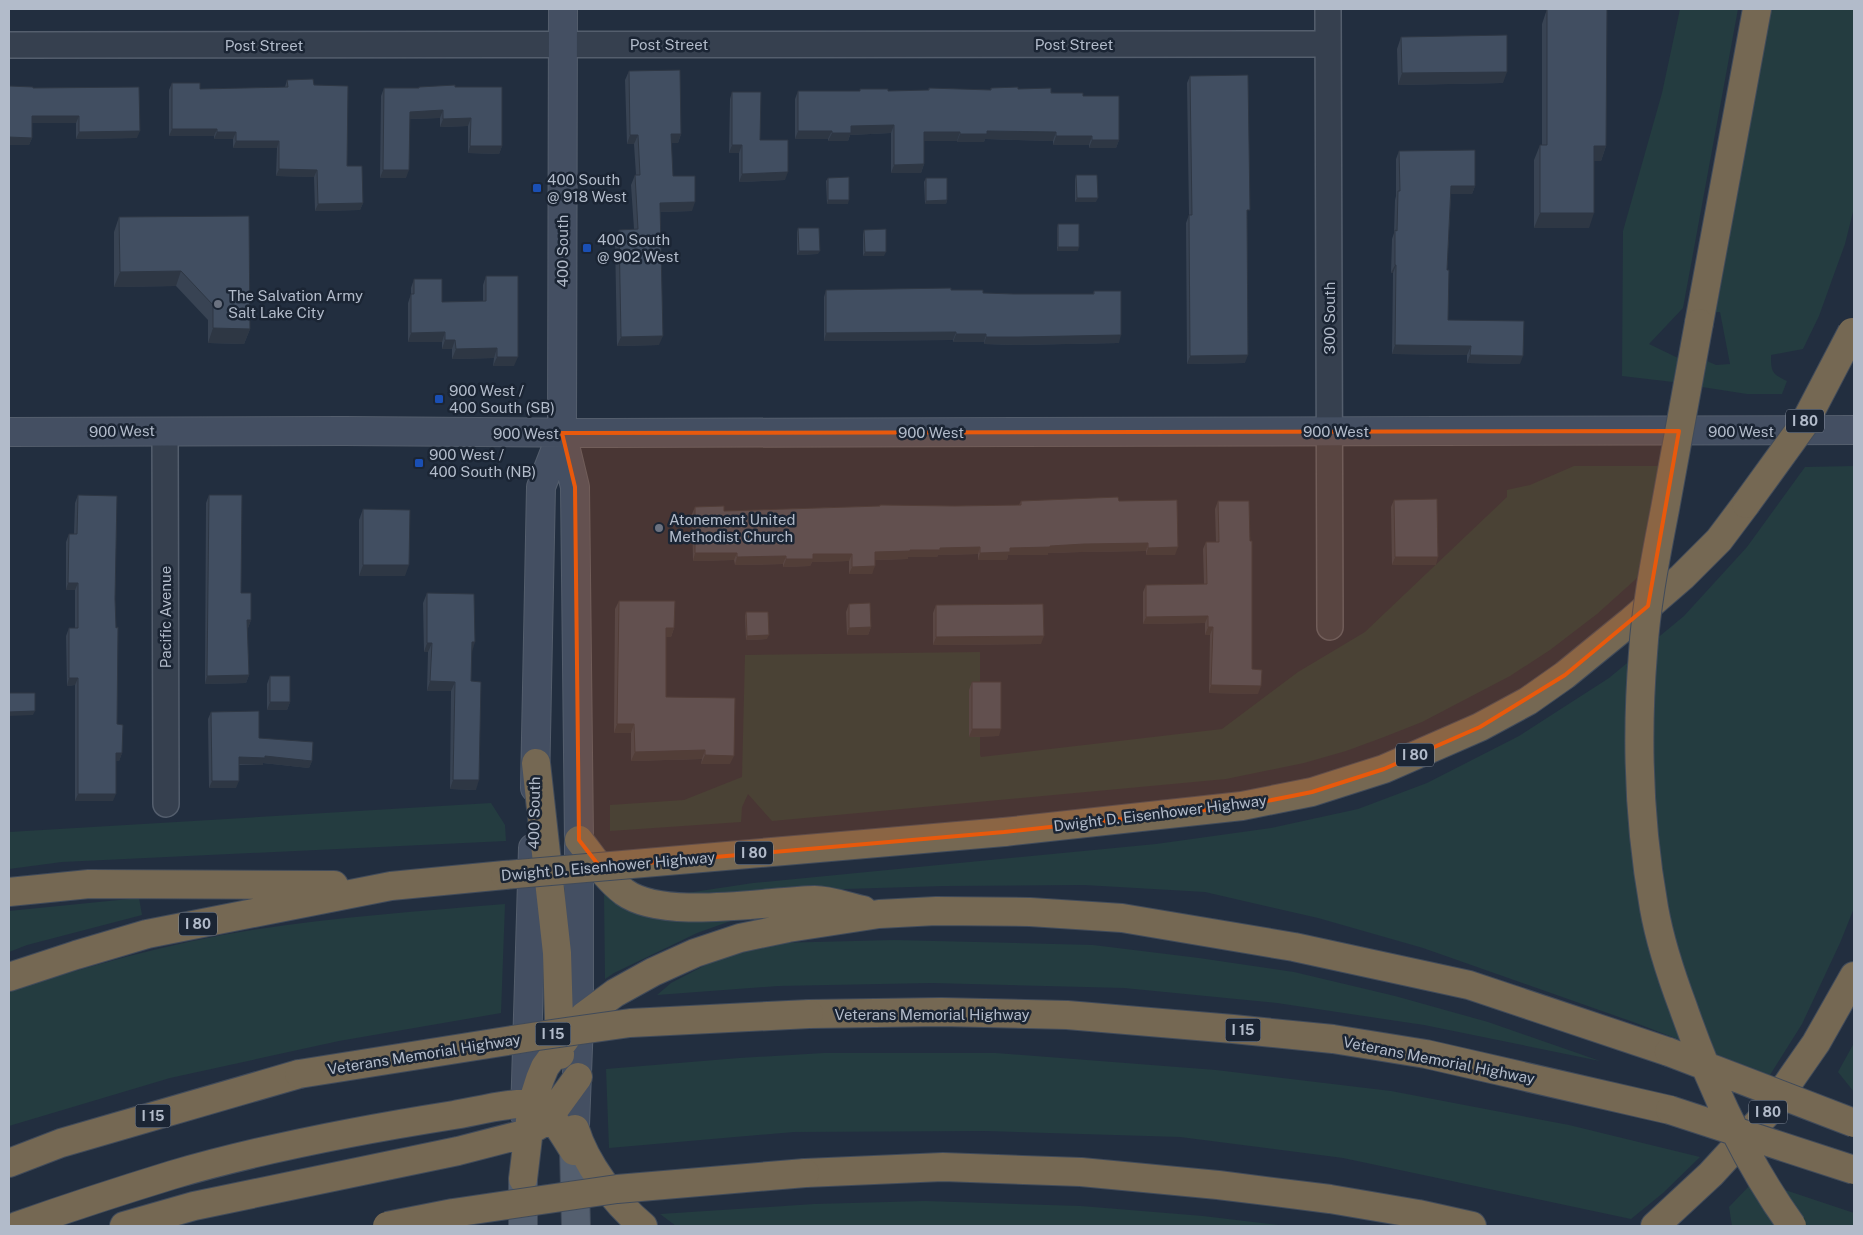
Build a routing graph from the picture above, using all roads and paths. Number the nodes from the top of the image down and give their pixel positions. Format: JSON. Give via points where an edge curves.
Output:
{"nodes":[{"id":1,"x":563,"y":9,"type":"edge"},
{"id":2,"x":1328,"y":9,"type":"edge"},
{"id":3,"x":1757,"y":9,"type":"edge"},
{"id":4,"x":563,"y":44,"type":"junction"},
{"id":5,"x":1328,"y":44,"type":"junction"},
{"id":6,"x":9,"y":45,"type":"edge"},
{"id":7,"x":1853,"y":329,"type":"edge"},
{"id":8,"x":1854,"y":430,"type":"edge"},
{"id":9,"x":165,"y":431,"type":"junction"},
{"id":10,"x":1329,"y":431,"type":"junction"},
{"id":11,"x":9,"y":432,"type":"edge"},
{"id":12,"x":562,"y":433,"type":"junction"},
{"id":13,"x":1330,"y":627,"type":"dead end"},
{"id":14,"x":536,"y":763,"type":"junction"},
{"id":15,"x":166,"y":804,"type":"dead end"},
{"id":16,"x":579,"y":840,"type":"junction"},
{"id":17,"x":391,"y":886,"type":"junction"},
{"id":18,"x":9,"y":892,"type":"edge"},
{"id":19,"x":879,"y":914,"type":"junction"},
{"id":20,"x":1854,"y":976,"type":"edge"},
{"id":21,"x":9,"y":977,"type":"edge"},
{"id":22,"x":579,"y":1022,"type":"junction"},
{"id":23,"x":559,"y":1047,"type":"junction"},
{"id":24,"x":572,"y":1086,"type":"junction"},
{"id":25,"x":532,"y":1118,"type":"junction"},
{"id":26,"x":1854,"y":1123,"type":"edge"},
{"id":27,"x":575,"y":1142,"type":"junction"},
{"id":28,"x":9,"y":1163,"type":"edge"},
{"id":29,"x":1854,"y":1170,"type":"edge"},
{"id":30,"x":17,"y":1226,"type":"edge"},
{"id":31,"x":124,"y":1226,"type":"edge"},
{"id":32,"x":387,"y":1226,"type":"edge"},
{"id":33,"x":523,"y":1226,"type":"edge"},
{"id":34,"x":576,"y":1226,"type":"edge"},
{"id":35,"x":643,"y":1226,"type":"edge"},
{"id":36,"x":1472,"y":1226,"type":"edge"},
{"id":37,"x":1655,"y":1226,"type":"edge"},
{"id":38,"x":1792,"y":1226,"type":"edge"}],
"edges":[{"from":1,"to":4,"type":"main road","name":"400 South"},
{"from":2,"to":5,"type":"street","name":"300 South"},
{"from":3,"to":38,"type":"highway","bridge":true,"via":[[1650,594],[1643,652],[1639,755],[1643,833],[1654,910],[1669,967],[1723,1110],[1758,1174]]},
{"from":4,"to":5,"type":"street","name":"Post Street"},
{"from":4,"to":6,"type":"street","name":"Post Street"},
{"from":4,"to":12,"type":"main road","name":"400 South"},
{"from":5,"to":10,"type":"street","name":"300 South"},
{"from":7,"to":17,"type":"highway","name":"Dwight D. Eisenhower Highway","number":"I 80","bridge":true,"via":[[1804,424],[1719,540],[1682,577],[1566,675],[1528,701],[1480,727],[1384,768],[1312,792],[1242,806],[1004,832]]},
{"from":8,"to":10,"type":"main road","name":"900 West"},
{"from":9,"to":11,"type":"main road","name":"900 West"},
{"from":9,"to":12,"type":"main road","name":"900 West"},
{"from":9,"to":15,"type":"street","name":"Pacific Avenue"},
{"from":10,"to":12,"type":"main road","name":"900 West"},
{"from":10,"to":13,"type":"street","name":"300 South"},
{"from":12,"to":14,"type":"main road","name":"400 South","via":[[541,487]]},
{"from":12,"to":16,"type":"main road","name":"400 South","via":[[576,487]]},
{"from":14,"to":23,"type":"highway","via":[[557,952]]},
{"from":14,"to":25,"type":"main road","name":"400 South"},
{"from":16,"to":19,"type":"highway","via":[[620,888],[650,904],[672,907],[817,900]]},
{"from":16,"to":22,"type":"main road","name":"400 South"},
{"from":17,"to":18,"type":"highway","via":[[89,884]]},
{"from":17,"to":21,"type":"highway","number":"I 80","via":[[147,934]]},
{"from":19,"to":22,"type":"highway","via":[[740,938],[695,953],[615,993]]},
{"from":19,"to":26,"type":"highway","bridge":true,"via":[[1002,912],[1122,918],[1276,944],[1469,985],[1669,1052]]},
{"from":20,"to":37,"type":"highway","number":"I 80","via":[[1816,1043],[1768,1112],[1711,1174]]},
{"from":22,"to":23,"type":"highway"},
{"from":22,"to":24,"type":"main road","name":"400 South"},
{"from":23,"to":24,"type":"highway"},
{"from":23,"to":25,"type":"highway","via":[[540,1079]]},
{"from":24,"to":25,"type":"highway"},
{"from":24,"to":27,"type":"highway"},
{"from":25,"to":27,"type":"highway"},
{"from":25,"to":30,"type":"highway","via":[[382,1126],[238,1157]]},
{"from":25,"to":31,"type":"highway","via":[[458,1151],[194,1206]]},
{"from":25,"to":33,"type":"main road","name":"400 South","via":[[523,1179]]},
{"from":27,"to":34,"type":"main road"},
{"from":27,"to":35,"type":"highway","via":[[595,1171]]},
{"from":28,"to":29,"type":"highway","name":"Veterans Memorial Highway","number":"I 15","bridge":true,"via":[[61,1143],[299,1074],[630,1023],[809,1014],[941,1012],[1067,1015],[1333,1039],[1426,1054],[1670,1110]]},
{"from":32,"to":36,"type":"highway","bridge":true,"via":[[453,1212],[618,1189],[805,1173],[943,1167],[1081,1172],[1218,1185],[1330,1199]]}]}
